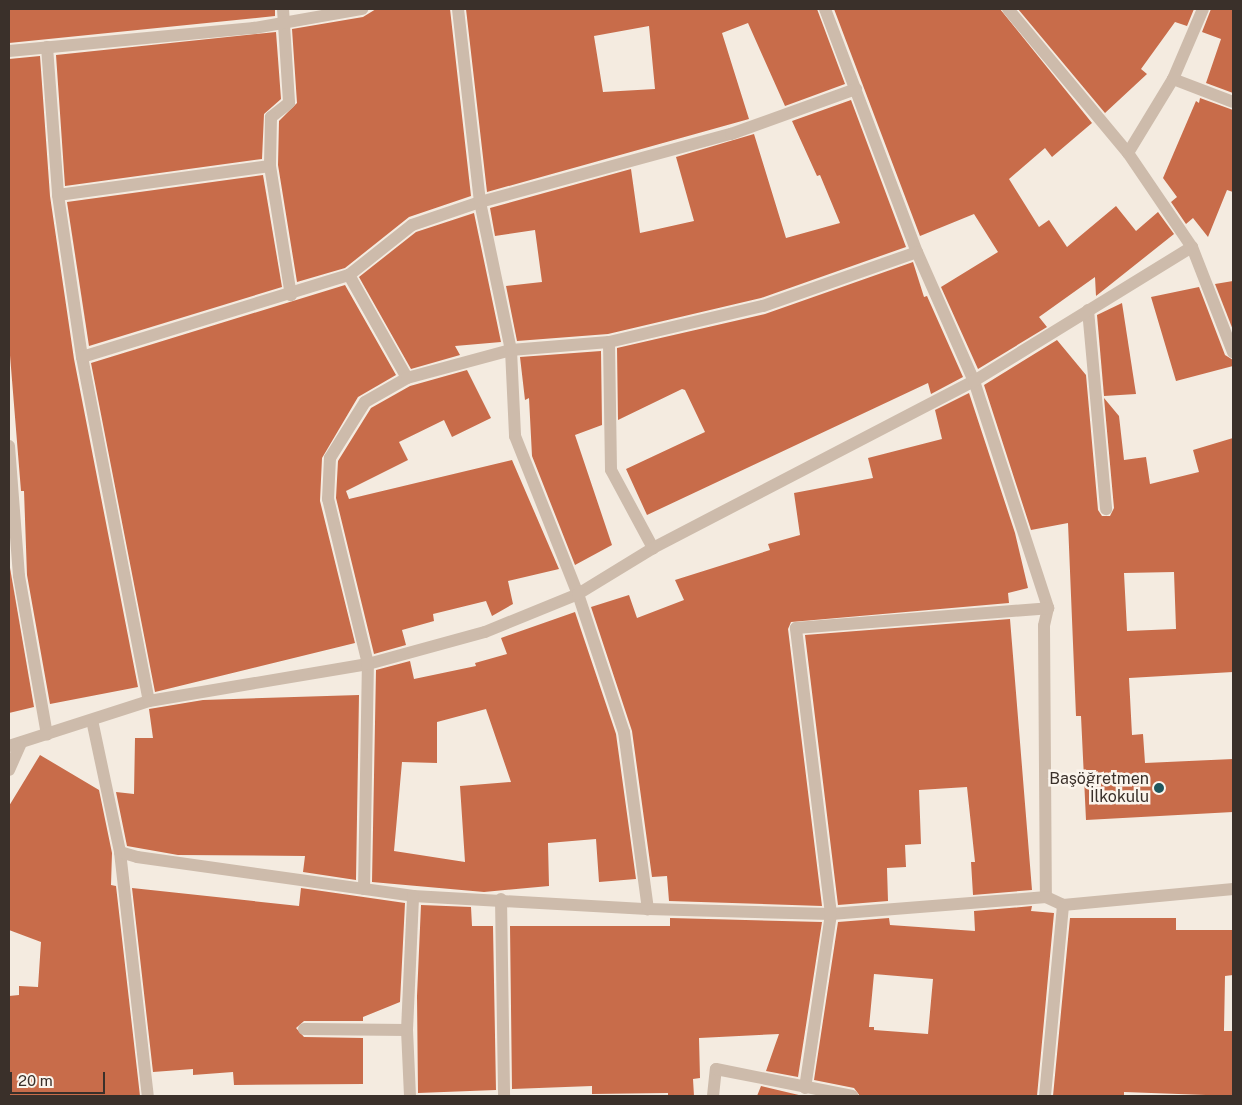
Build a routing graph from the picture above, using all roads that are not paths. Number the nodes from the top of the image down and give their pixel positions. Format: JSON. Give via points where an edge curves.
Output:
{"nodes":[{"id":1,"x":283,"y":9,"type":"edge"},
{"id":2,"x":362,"y":9,"type":"edge"},
{"id":3,"x":458,"y":9,"type":"edge"},
{"id":4,"x":825,"y":9,"type":"edge"},
{"id":5,"x":1008,"y":9,"type":"edge"},
{"id":6,"x":1204,"y":9,"type":"edge"},
{"id":7,"x":285,"y":24,"type":"junction"},
{"id":8,"x":47,"y":47,"type":"junction"},
{"id":9,"x":9,"y":51,"type":"edge"},
{"id":10,"x":1173,"y":79,"type":"junction"},
{"id":11,"x":856,"y":89,"type":"junction"},
{"id":12,"x":1233,"y":102,"type":"edge"},
{"id":13,"x":1128,"y":153,"type":"junction"},
{"id":14,"x":270,"y":166,"type":"junction"},
{"id":15,"x":58,"y":195,"type":"junction"},
{"id":16,"x":480,"y":202,"type":"junction"},
{"id":17,"x":1192,"y":247,"type":"junction"},
{"id":18,"x":917,"y":252,"type":"junction"},
{"id":19,"x":349,"y":274,"type":"junction"},
{"id":20,"x":291,"y":294,"type":"junction"},
{"id":21,"x":1088,"y":310,"type":"junction"},
{"id":22,"x":610,"y":342,"type":"junction"},
{"id":23,"x":1232,"y":344,"type":"edge"},
{"id":24,"x":511,"y":350,"type":"junction"},
{"id":25,"x":82,"y":357,"type":"junction"},
{"id":26,"x":407,"y":378,"type":"junction"},
{"id":27,"x":974,"y":381,"type":"junction"},
{"id":28,"x":9,"y":446,"type":"edge"},
{"id":29,"x":1106,"y":509,"type":"dead end"},
{"id":30,"x":653,"y":548,"type":"junction"},
{"id":31,"x":578,"y":594,"type":"junction"},
{"id":32,"x":1048,"y":608,"type":"junction"},
{"id":33,"x":368,"y":664,"type":"junction"},
{"id":34,"x":149,"y":701,"type":"junction"},
{"id":35,"x":92,"y":720,"type":"junction"},
{"id":36,"x":47,"y":735,"type":"junction"},
{"id":37,"x":15,"y":745,"type":"edge"},
{"id":38,"x":9,"y":770,"type":"edge"},
{"id":39,"x":120,"y":852,"type":"junction"},
{"id":40,"x":364,"y":889,"type":"junction"},
{"id":41,"x":1233,"y":889,"type":"edge"},
{"id":42,"x":413,"y":896,"type":"junction"},
{"id":43,"x":1046,"y":897,"type":"junction"},
{"id":44,"x":500,"y":899,"type":"junction"},
{"id":45,"x":1063,"y":905,"type":"junction"},
{"id":46,"x":648,"y":909,"type":"junction"},
{"id":47,"x":831,"y":914,"type":"junction"},
{"id":48,"x":304,"y":1029,"type":"dead end"},
{"id":49,"x":407,"y":1030,"type":"junction"},
{"id":50,"x":805,"y":1088,"type":"junction"},
{"id":51,"x":148,"y":1096,"type":"edge"},
{"id":52,"x":410,"y":1096,"type":"edge"},
{"id":53,"x":504,"y":1096,"type":"edge"},
{"id":54,"x":712,"y":1096,"type":"edge"},
{"id":55,"x":852,"y":1096,"type":"edge"},
{"id":56,"x":1045,"y":1096,"type":"edge"}],
"edges":[{"from":1,"to":7,"type":"street"},
{"from":2,"to":7,"type":"street"},
{"from":3,"to":16,"type":"street"},
{"from":4,"to":11,"type":"street"},
{"from":5,"to":13,"type":"street"},
{"from":6,"to":10,"type":"street"},
{"from":7,"to":8,"type":"street"},
{"from":7,"to":14,"type":"street","via":[[289,103],[271,116]]},
{"from":8,"to":9,"type":"street"},
{"from":8,"to":15,"type":"street"},
{"from":10,"to":12,"type":"street"},
{"from":10,"to":13,"type":"street"},
{"from":11,"to":16,"type":"street","via":[[731,134]]},
{"from":11,"to":18,"type":"street"},
{"from":13,"to":17,"type":"street"},
{"from":14,"to":15,"type":"street"},
{"from":14,"to":20,"type":"street"},
{"from":15,"to":25,"type":"street"},
{"from":16,"to":19,"type":"street","via":[[412,225]]},
{"from":16,"to":24,"type":"street"},
{"from":17,"to":21,"type":"street"},
{"from":17,"to":23,"type":"street"},
{"from":18,"to":22,"type":"street","via":[[764,306]]},
{"from":18,"to":27,"type":"street"},
{"from":19,"to":20,"type":"street"},
{"from":19,"to":26,"type":"street"},
{"from":20,"to":25,"type":"street"},
{"from":21,"to":27,"type":"street"},
{"from":21,"to":29,"type":"street"},
{"from":22,"to":24,"type":"street"},
{"from":22,"to":30,"type":"street","via":[[611,470]]},
{"from":24,"to":26,"type":"street"},
{"from":24,"to":31,"type":"street","via":[[515,436]]},
{"from":25,"to":34,"type":"street"},
{"from":26,"to":33,"type":"street","via":[[365,402],[330,458],[328,499]]},
{"from":27,"to":30,"type":"street"},
{"from":27,"to":32,"type":"street"},
{"from":28,"to":36,"type":"street","via":[[19,576]]},
{"from":30,"to":31,"type":"street"},
{"from":31,"to":33,"type":"street","via":[[485,632]]},
{"from":31,"to":46,"type":"street","via":[[624,732]]},
{"from":32,"to":43,"type":"street","via":[[1044,626]]},
{"from":32,"to":47,"type":"street","via":[[796,628]]},
{"from":33,"to":34,"type":"street"},
{"from":33,"to":40,"type":"street"},
{"from":34,"to":35,"type":"street"},
{"from":35,"to":36,"type":"street"},
{"from":35,"to":39,"type":"street"},
{"from":36,"to":37,"type":"street"},
{"from":37,"to":38,"type":"street"},
{"from":39,"to":40,"type":"street"},
{"from":39,"to":51,"type":"street"},
{"from":40,"to":42,"type":"street"},
{"from":41,"to":45,"type":"street"},
{"from":42,"to":44,"type":"street"},
{"from":42,"to":49,"type":"street"},
{"from":43,"to":45,"type":"street"},
{"from":43,"to":47,"type":"street"},
{"from":44,"to":46,"type":"street"},
{"from":44,"to":53,"type":"street"},
{"from":45,"to":56,"type":"street"},
{"from":46,"to":47,"type":"street"},
{"from":47,"to":50,"type":"street"},
{"from":48,"to":49,"type":"street"},
{"from":49,"to":52,"type":"street"},
{"from":50,"to":54,"type":"street","via":[[716,1069]]},
{"from":50,"to":55,"type":"street"}]}
